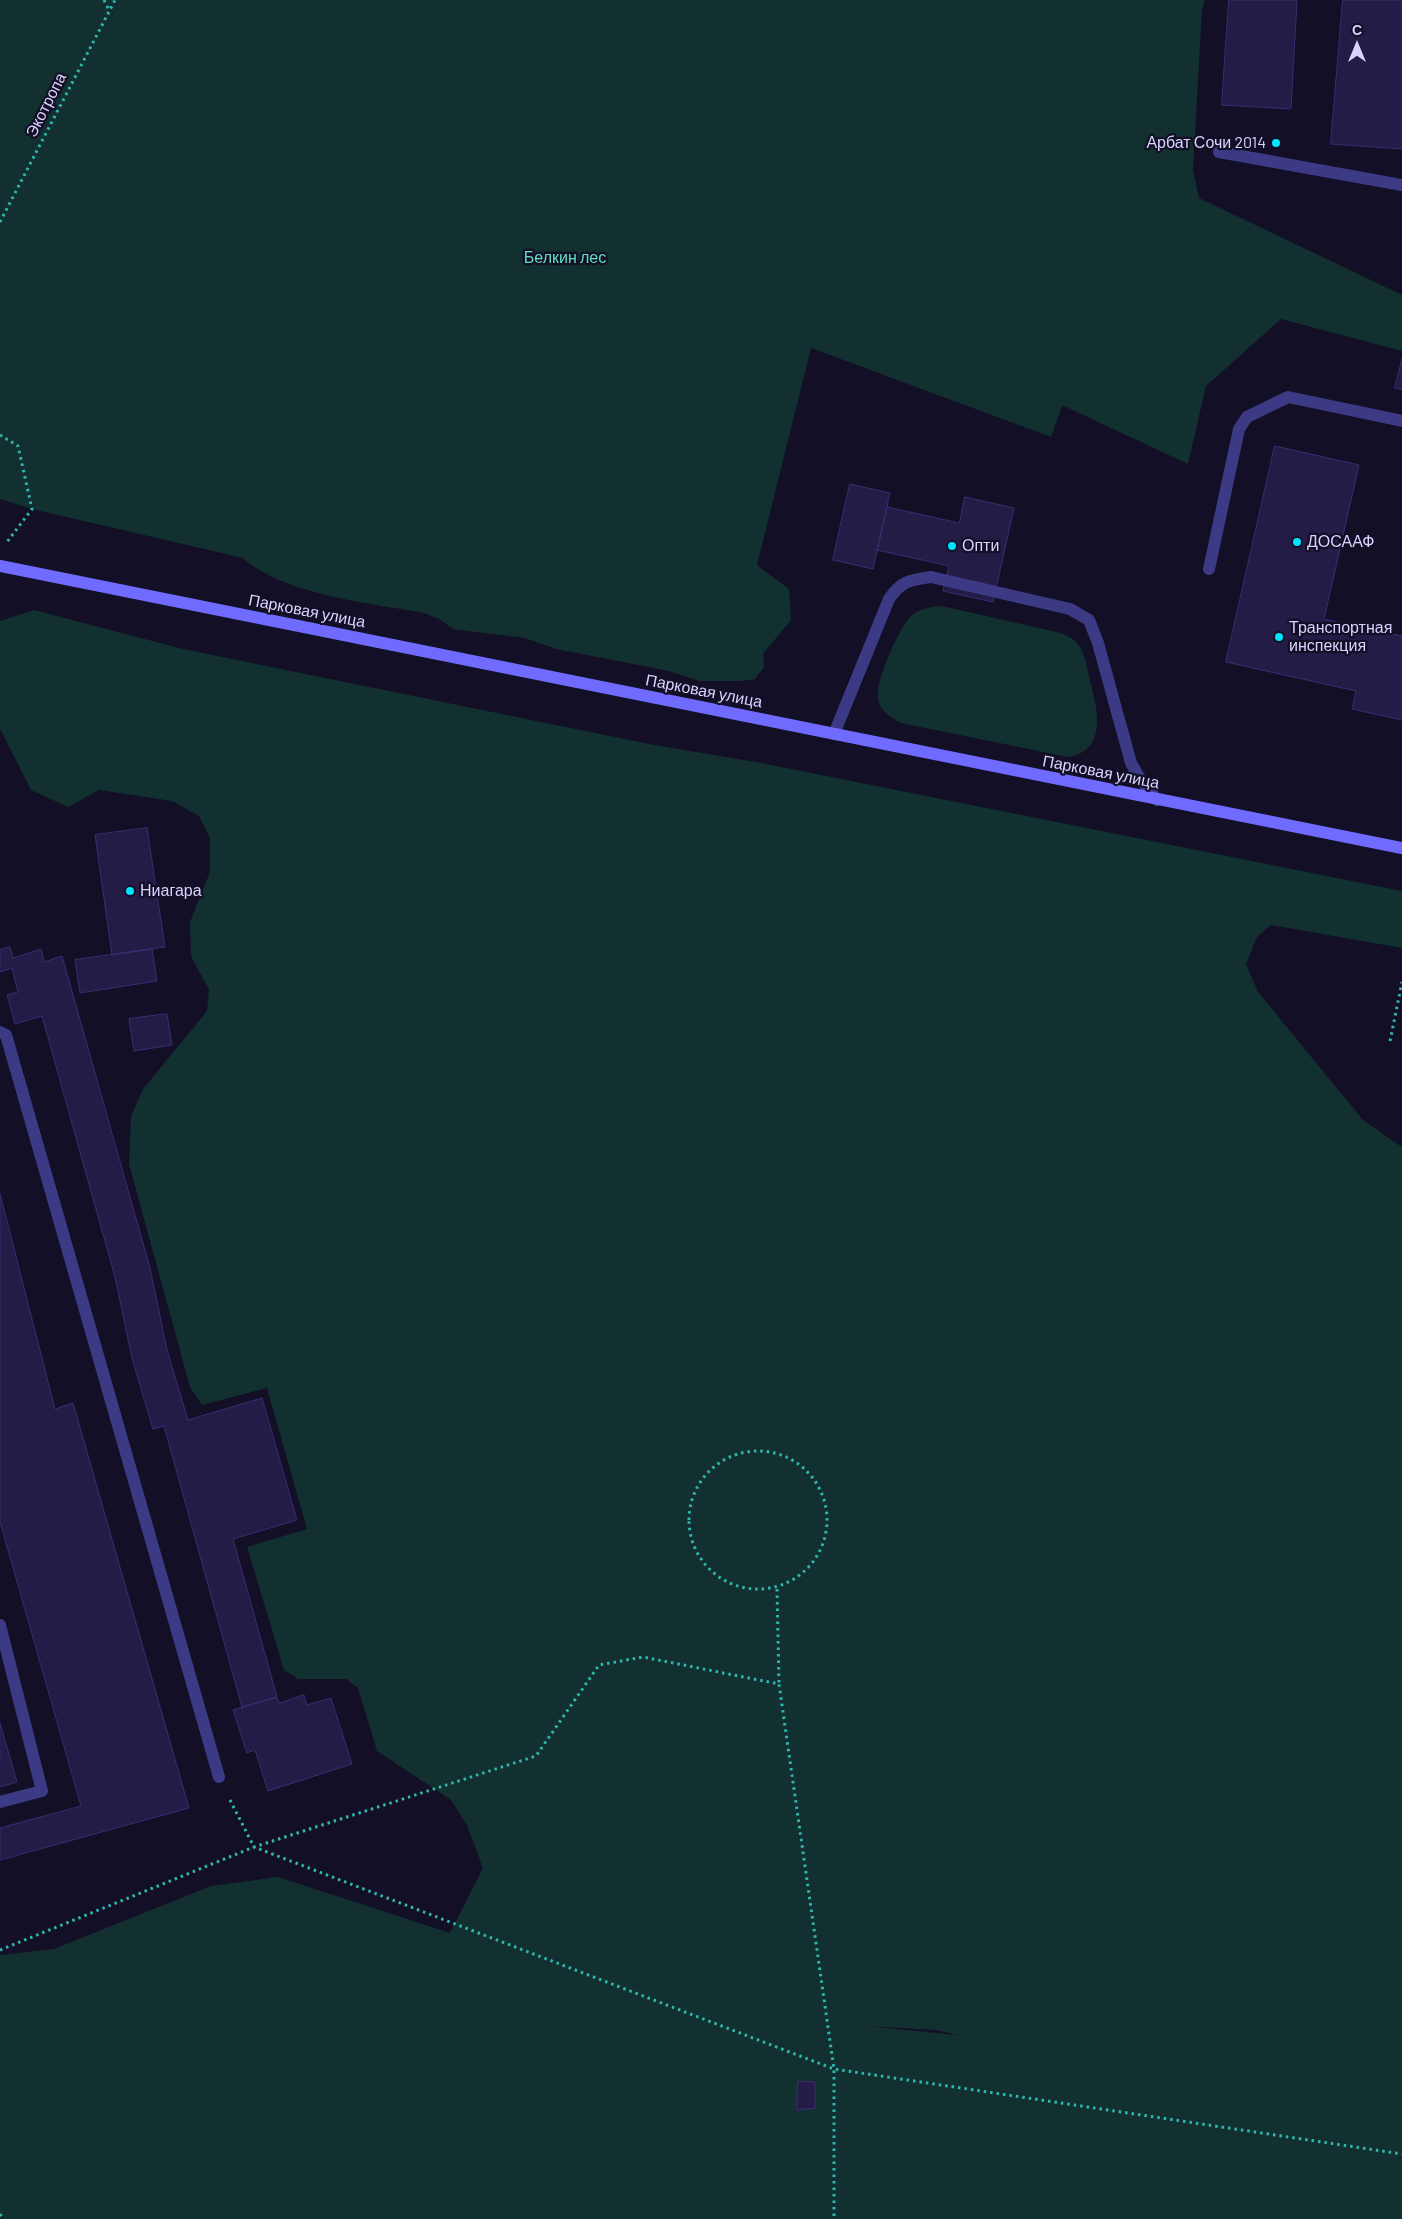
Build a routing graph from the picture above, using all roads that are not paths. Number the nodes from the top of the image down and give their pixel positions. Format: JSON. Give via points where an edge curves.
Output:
{"nodes":[{"id":1,"x":1219,"y":152,"type":"dead end"},
{"id":2,"x":1402,"y":185,"type":"edge"},
{"id":3,"x":1402,"y":421,"type":"edge"},
{"id":4,"x":0,"y":566,"type":"edge"},
{"id":5,"x":1209,"y":568,"type":"dead end"},
{"id":6,"x":834,"y":734,"type":"junction"},
{"id":7,"x":1157,"y":800,"type":"junction"},
{"id":8,"x":1402,"y":848,"type":"edge"},
{"id":9,"x":0,"y":1032,"type":"edge"},
{"id":10,"x":0,"y":1625,"type":"edge"},
{"id":11,"x":218,"y":1777,"type":"road end"},
{"id":12,"x":0,"y":1802,"type":"edge"}],
"edges":[{"from":1,"to":2,"type":"lane"},
{"from":3,"to":5,"type":"lane","via":[[1288,397],[1247,417],[1239,429]]},
{"from":4,"to":6,"type":"main road","name":"Парковая улица"},
{"from":6,"to":7,"type":"main road","name":"Парковая улица"},
{"from":6,"to":7,"type":"lane","via":[[889,599],[909,580],[931,577],[1070,608],[1088,620],[1098,642],[1131,763]]},
{"from":7,"to":8,"type":"main road","name":"Парковая улица"},
{"from":9,"to":11,"type":"lane","via":[[6,1035]]},
{"from":10,"to":12,"type":"lane","via":[[42,1791]]}]}
